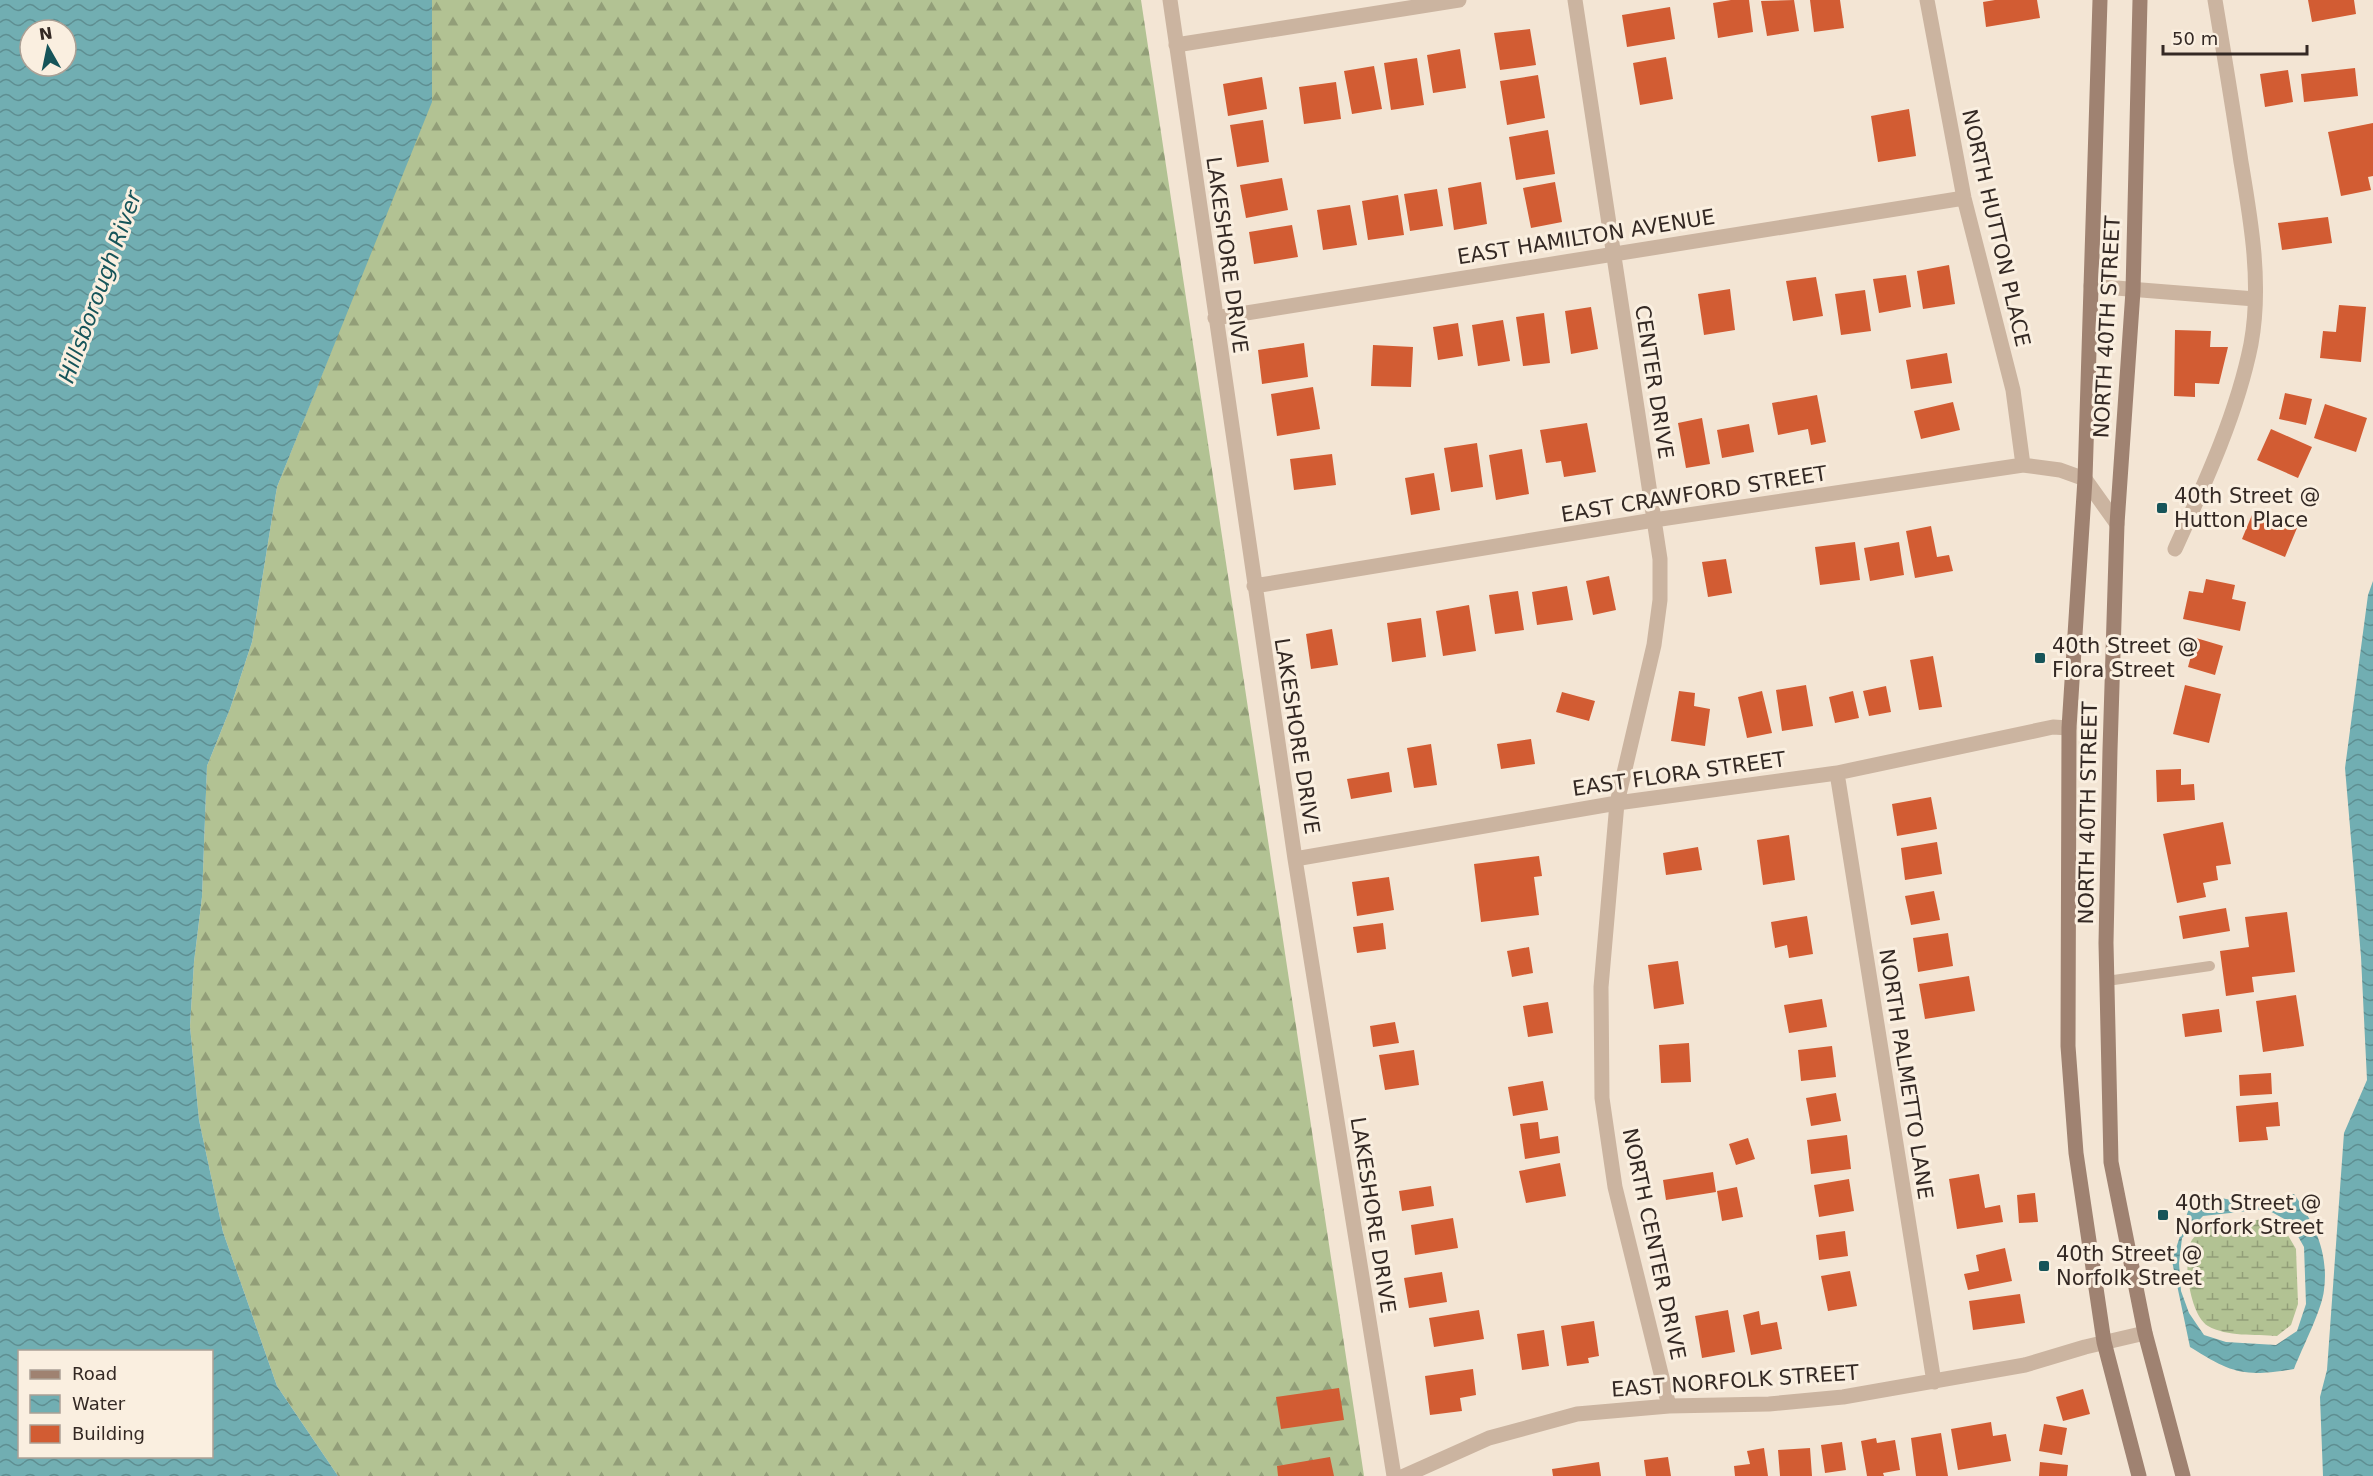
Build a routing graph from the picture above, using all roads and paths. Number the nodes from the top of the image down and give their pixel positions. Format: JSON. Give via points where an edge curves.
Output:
{"nodes":[{"id":1,"x":1170,"y":0,"type":"edge"},
{"id":2,"x":1459,"y":0,"type":"edge"},
{"id":3,"x":1575,"y":0,"type":"edge"},
{"id":4,"x":1927,"y":0,"type":"edge"},
{"id":5,"x":2100,"y":0,"type":"edge"},
{"id":6,"x":2140,"y":0,"type":"edge"},
{"id":7,"x":2215,"y":0,"type":"edge"},
{"id":8,"x":1176,"y":45,"type":"junction"},
{"id":9,"x":1964,"y":198,"type":"junction"},
{"id":10,"x":1613,"y":254,"type":"junction"},
{"id":11,"x":2091,"y":286,"type":"junction"},
{"id":12,"x":2133,"y":291,"type":"junction"},
{"id":13,"x":2255,"y":299,"type":"junction"},
{"id":14,"x":1215,"y":318,"type":"junction"},
{"id":15,"x":2023,"y":465,"type":"junction"},
{"id":16,"x":2085,"y":479,"type":"junction"},
{"id":17,"x":1654,"y":520,"type":"junction"},
{"id":18,"x":2117,"y":524,"type":"junction"},
{"id":19,"x":2175,"y":549,"type":"dead end"},
{"id":20,"x":1254,"y":586,"type":"junction"},
{"id":21,"x":2069,"y":728,"type":"junction"},
{"id":22,"x":1837,"y":772,"type":"junction"},
{"id":23,"x":1617,"y":803,"type":"junction"},
{"id":24,"x":1295,"y":859,"type":"junction"},
{"id":25,"x":2210,"y":966,"type":"dead end"},
{"id":26,"x":2107,"y":981,"type":"junction"},
{"id":27,"x":2145,"y":1333,"type":"junction"},
{"id":28,"x":2104,"y":1342,"type":"junction"},
{"id":29,"x":1934,"y":1382,"type":"junction"},
{"id":30,"x":1669,"y":1406,"type":"junction"},
{"id":31,"x":1394,"y":1476,"type":"edge"},
{"id":32,"x":1404,"y":1476,"type":"edge"},
{"id":33,"x":2139,"y":1476,"type":"edge"},
{"id":34,"x":2183,"y":1476,"type":"edge"}],
"edges":[{"from":1,"to":8,"type":"street","name":"LAKESHORE DRIVE"},
{"from":2,"to":8,"type":"street"},
{"from":3,"to":10,"type":"street","name":"CENTER DRIVE"},
{"from":4,"to":9,"type":"street","name":"NORTH HUTTON PLACE"},
{"from":5,"to":11,"type":"main road","name":"NORTH 40TH STREET"},
{"from":6,"to":12,"type":"main road","name":"NORTH 40TH STREET"},
{"from":7,"to":13,"type":"street","via":[[2252,227]]},
{"from":8,"to":14,"type":"street","name":"LAKESHORE DRIVE"},
{"from":9,"to":10,"type":"street","name":"EAST HAMILTON AVENUE"},
{"from":9,"to":15,"type":"street","name":"NORTH HUTTON PLACE","via":[[2013,390]]},
{"from":10,"to":14,"type":"street","name":"EAST HAMILTON AVENUE"},
{"from":10,"to":17,"type":"street","name":"CENTER DRIVE"},
{"from":11,"to":12,"type":"street"},
{"from":11,"to":16,"type":"main road","name":"NORTH 40TH STREET"},
{"from":12,"to":13,"type":"street"},
{"from":12,"to":18,"type":"main road","name":"NORTH 40TH STREET"},
{"from":13,"to":19,"type":"street","via":[[2241,385]]},
{"from":14,"to":20,"type":"street","name":"LAKESHORE DRIVE"},
{"from":15,"to":16,"type":"street","name":"EAST CRAWFORD STREET","via":[[2060,470]]},
{"from":15,"to":17,"type":"street","name":"EAST CRAWFORD STREET"},
{"from":16,"to":18,"type":"street"},
{"from":16,"to":21,"type":"main road","name":"NORTH 40TH STREET"},
{"from":17,"to":20,"type":"street","name":"EAST CRAWFORD STREET"},
{"from":17,"to":23,"type":"street","name":"CENTER DRIVE","via":[[1660,559],[1660,600],[1654,645]]},
{"from":18,"to":26,"type":"main road","name":"NORTH 40TH STREET"},
{"from":20,"to":24,"type":"street","name":"LAKESHORE DRIVE"},
{"from":21,"to":22,"type":"street","name":"EAST FLORA STREET","via":[[2053,727]]},
{"from":21,"to":28,"type":"main road","name":"NORTH 40TH STREET","via":[[2068,1046],[2076,1153]]},
{"from":22,"to":23,"type":"street","name":"EAST FLORA STREET"},
{"from":22,"to":29,"type":"street","name":"NORTH PALMETTO LANE"},
{"from":23,"to":24,"type":"street","name":"EAST FLORA STREET"},
{"from":23,"to":30,"type":"street","name":"NORTH CENTER DRIVE","via":[[1601,987],[1602,1098],[1616,1187]]},
{"from":24,"to":31,"type":"street","name":"LAKESHORE DRIVE"},
{"from":25,"to":26,"type":"lane"},
{"from":26,"to":27,"type":"main road","name":"NORTH 40TH STREET","via":[[2111,1162]]},
{"from":27,"to":28,"type":"street","name":"EAST NORFOLK STREET"},
{"from":27,"to":34,"type":"main road","name":"NORTH 40TH STREET"},
{"from":28,"to":29,"type":"street","name":"EAST NORFOLK STREET","via":[[2025,1365]]},
{"from":28,"to":33,"type":"main road","name":"NORTH 40TH STREET"},
{"from":29,"to":30,"type":"street","name":"EAST NORFOLK STREET","via":[[1769,1404]]},
{"from":30,"to":32,"type":"street","name":"EAST NORFOLK STREET","via":[[1577,1414],[1489,1438]]}]}
